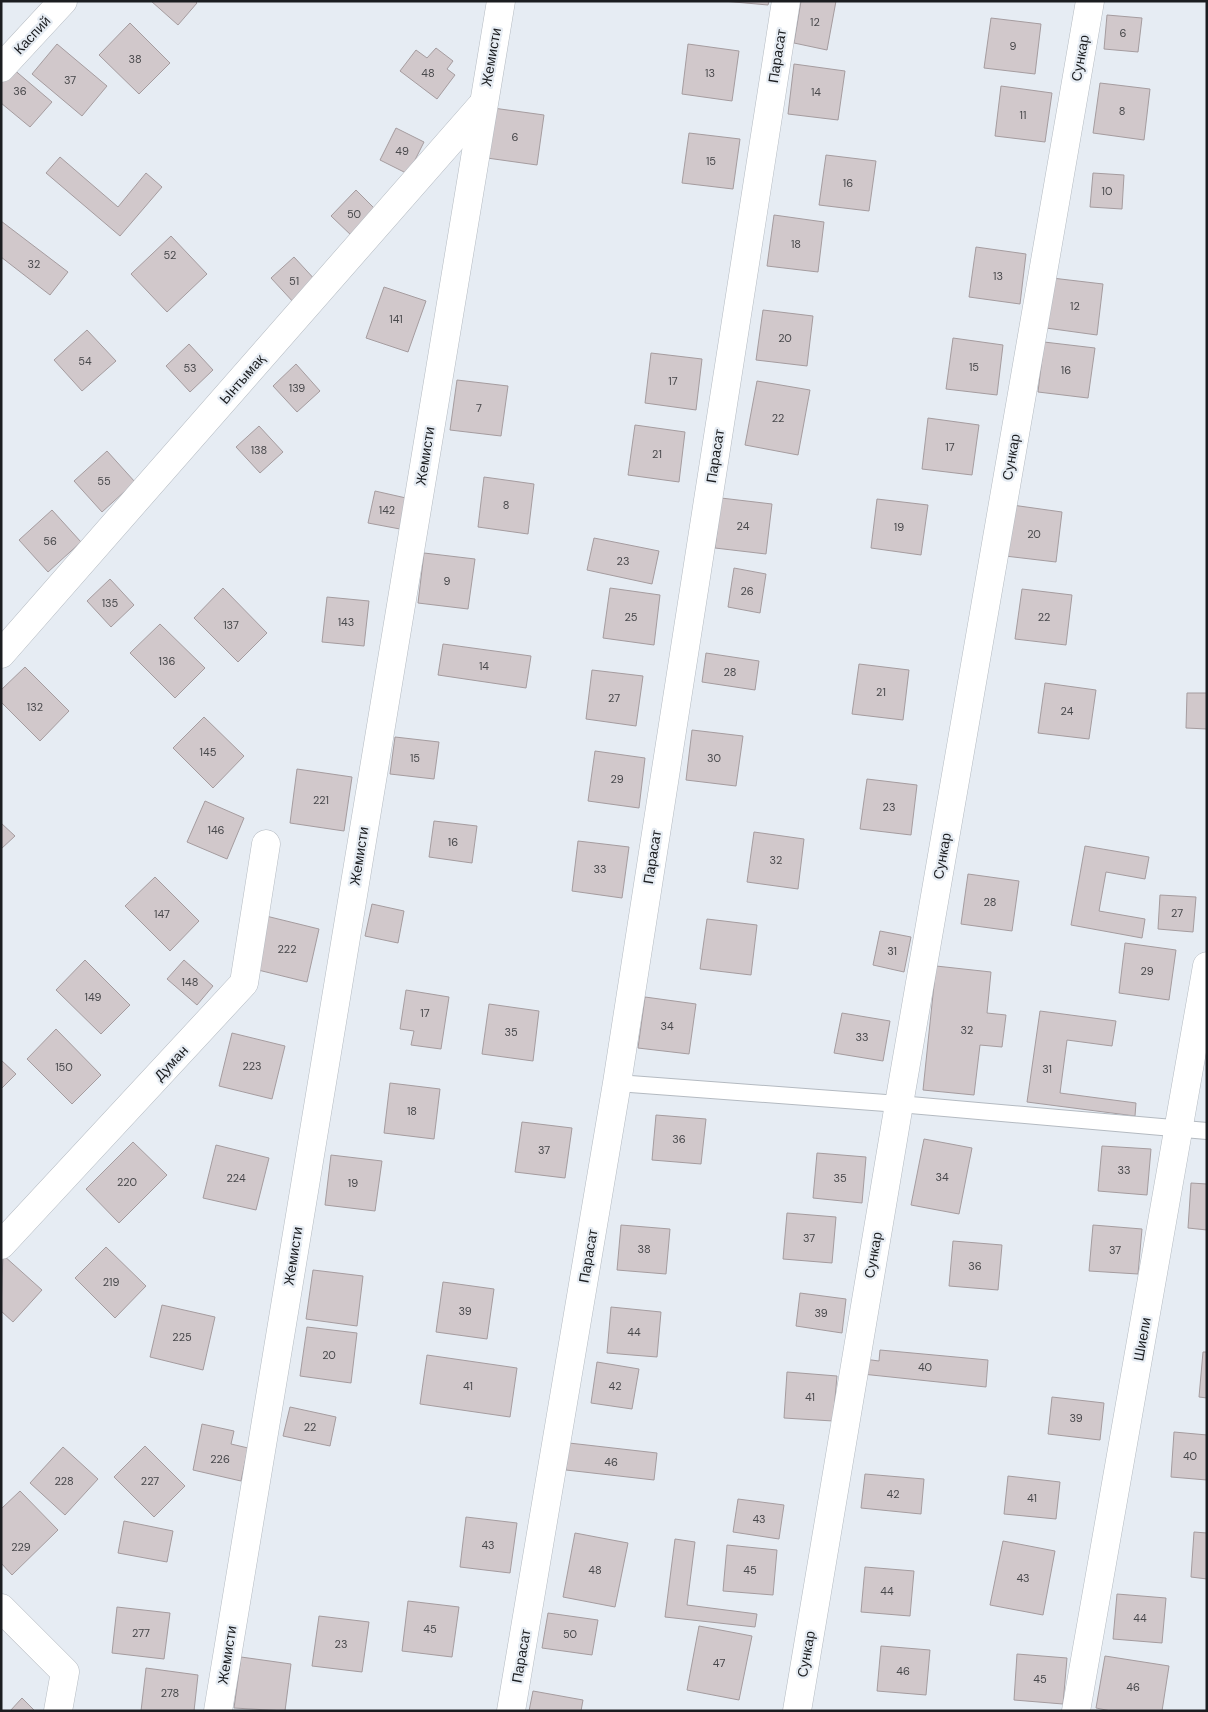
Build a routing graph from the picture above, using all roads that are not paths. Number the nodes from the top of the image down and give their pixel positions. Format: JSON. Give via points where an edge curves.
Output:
{"nodes":[{"id":1,"x":63,"y":1,"type":"edge"},
{"id":2,"x":501,"y":1,"type":"edge"},
{"id":3,"x":786,"y":1,"type":"edge"},
{"id":4,"x":1090,"y":1,"type":"edge"},
{"id":5,"x":1,"y":68,"type":"edge"},
{"id":6,"x":482,"y":105,"type":"junction"},
{"id":7,"x":1,"y":654,"type":"edge"},
{"id":8,"x":266,"y":844,"type":"dead end"},
{"id":9,"x":1207,"y":966,"type":"edge"},
{"id":10,"x":617,"y":1083,"type":"junction"},
{"id":11,"x":899,"y":1104,"type":"junction"},
{"id":12,"x":1178,"y":1130,"type":"junction"},
{"id":13,"x":1207,"y":1132,"type":"edge"},
{"id":14,"x":1,"y":1245,"type":"edge"},
{"id":15,"x":1,"y":1608,"type":"edge"},
{"id":16,"x":58,"y":1711,"type":"edge"},
{"id":17,"x":218,"y":1711,"type":"edge"},
{"id":18,"x":511,"y":1711,"type":"edge"},
{"id":19,"x":797,"y":1711,"type":"edge"},
{"id":20,"x":1076,"y":1711,"type":"edge"}],
"edges":[{"from":1,"to":5,"type":"street","name":"Каспий"},
{"from":2,"to":6,"type":"street","name":"Жемисти"},
{"from":3,"to":10,"type":"street","name":"Парасат"},
{"from":4,"to":11,"type":"street","name":"Сункар"},
{"from":6,"to":7,"type":"street","name":"Ынтымақ"},
{"from":6,"to":17,"type":"street","name":"Жемисти"},
{"from":8,"to":14,"type":"street","name":"Думан","via":[[244,983]]},
{"from":9,"to":12,"type":"street","name":"Шиели"},
{"from":10,"to":11,"type":"lane"},
{"from":10,"to":18,"type":"street","name":"Парасат"},
{"from":11,"to":12,"type":"lane"},
{"from":11,"to":19,"type":"street","name":"Сункар"},
{"from":12,"to":13,"type":"lane"},
{"from":12,"to":20,"type":"street","name":"Шиели"},
{"from":15,"to":16,"type":"street","via":[[65,1672]]}]}
